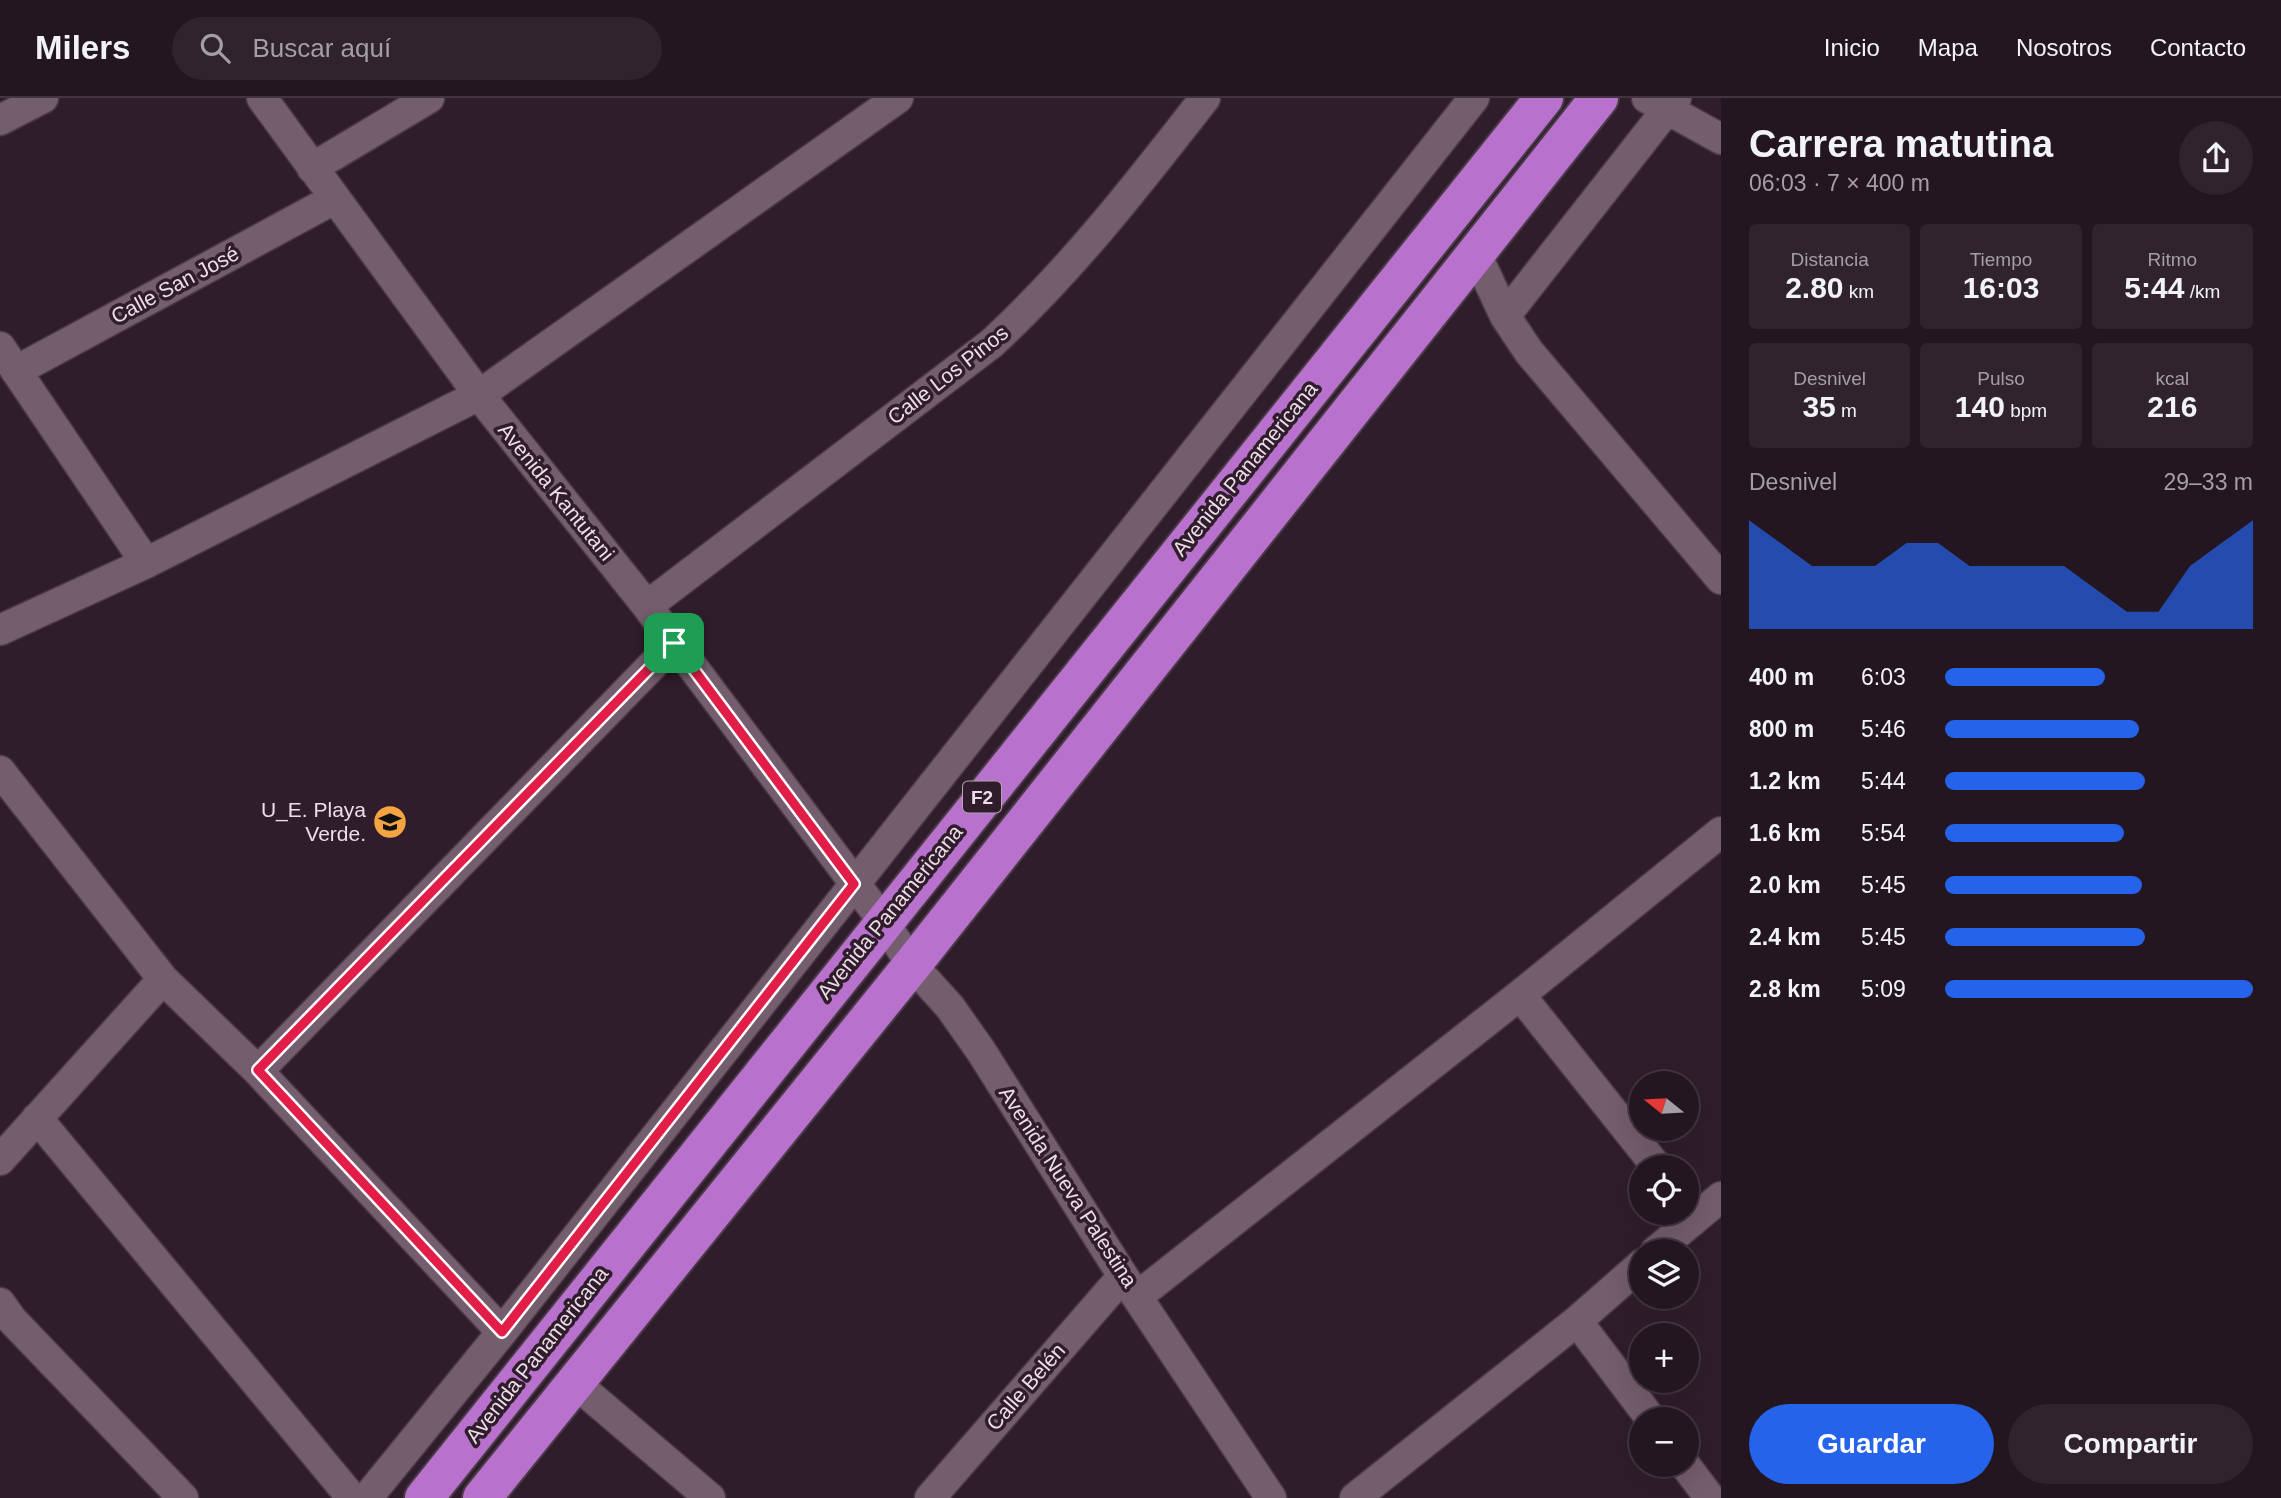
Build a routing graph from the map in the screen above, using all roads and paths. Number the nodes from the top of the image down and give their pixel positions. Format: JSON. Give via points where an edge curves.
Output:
{"nodes":[{"id":1,"x":43,"y":98,"type":"edge"},
{"id":2,"x":261,"y":98,"type":"edge"},
{"id":3,"x":429,"y":98,"type":"edge"},
{"id":4,"x":898,"y":98,"type":"edge"},
{"id":5,"x":1205,"y":98,"type":"edge"},
{"id":6,"x":1474,"y":98,"type":"edge"},
{"id":7,"x":1544,"y":98,"type":"edge"},
{"id":8,"x":1600,"y":98,"type":"edge"},
{"id":9,"x":1663,"y":102,"type":"edge"},
{"id":10,"x":0,"y":120,"type":"edge"},
{"id":11,"x":1721,"y":139,"type":"edge"},
{"id":12,"x":312,"y":169,"type":"junction"},
{"id":13,"x":334,"y":199,"type":"junction"},
{"id":14,"x":1476,"y":254,"type":"junction"},
{"id":15,"x":1506,"y":316,"type":"junction"},
{"id":16,"x":8,"y":359,"type":"edge"},
{"id":17,"x":479,"y":395,"type":"junction"},
{"id":18,"x":146,"y":563,"type":"junction"},
{"id":19,"x":1721,"y":579,"type":"edge"},
{"id":20,"x":647,"y":606,"type":"junction"},
{"id":21,"x":0,"y":630,"type":"edge"},
{"id":22,"x":674,"y":643,"type":"junction"},
{"id":23,"x":0,"y":771,"type":"edge"},
{"id":24,"x":1721,"y":832,"type":"edge"},
{"id":25,"x":854,"y":884,"type":"junction"},
{"id":26,"x":883,"y":921,"type":"junction"},
{"id":27,"x":912,"y":965,"type":"junction"},
{"id":28,"x":163,"y":978,"type":"junction"},
{"id":29,"x":1520,"y":995,"type":"junction"},
{"id":30,"x":258,"y":1070,"type":"junction"},
{"id":31,"x":37,"y":1118,"type":"junction"},
{"id":32,"x":1647,"y":1155,"type":"edge"},
{"id":33,"x":0,"y":1160,"type":"edge"},
{"id":34,"x":1721,"y":1197,"type":"edge"},
{"id":35,"x":1699,"y":1207,"type":"edge"},
{"id":36,"x":1679,"y":1225,"type":"edge"},
{"id":37,"x":1666,"y":1239,"type":"edge"},
{"id":38,"x":1629,"y":1275,"type":"edge"},
{"id":39,"x":1130,"y":1286,"type":"junction"},
{"id":40,"x":0,"y":1303,"type":"edge"},
{"id":41,"x":1577,"y":1321,"type":"junction"},
{"id":42,"x":502,"y":1332,"type":"junction"},
{"id":43,"x":575,"y":1383,"type":"junction"},
{"id":44,"x":1642,"y":1407,"type":"edge"},
{"id":45,"x":1694,"y":1477,"type":"edge"},
{"id":46,"x":933,"y":1497,"type":"edge"},
{"id":47,"x":183,"y":1498,"type":"edge"},
{"id":48,"x":352,"y":1498,"type":"edge"},
{"id":49,"x":367,"y":1498,"type":"edge"},
{"id":50,"x":424,"y":1498,"type":"edge"},
{"id":51,"x":482,"y":1498,"type":"edge"},
{"id":52,"x":710,"y":1498,"type":"edge"},
{"id":53,"x":1271,"y":1498,"type":"edge"},
{"id":54,"x":1355,"y":1498,"type":"edge"},
{"id":55,"x":1710,"y":1498,"type":"edge"}],
"edges":[{"from":1,"to":10,"type":"street"},
{"from":2,"to":12,"type":"street","name":"Avenida Kantutani"},
{"from":3,"to":12,"type":"street"},
{"from":4,"to":17,"type":"street"},
{"from":5,"to":20,"type":"street","name":"Calle Los Pinos","via":[[1103,227],[1040,298],[992,343]]},
{"from":6,"to":25,"type":"street"},
{"from":7,"to":26,"type":"highway","name":"Avenida Panamericana","number":"F2"},
{"from":8,"to":14,"type":"highway","number":"F2"},
{"from":9,"to":11,"type":"street"},
{"from":9,"to":15,"type":"street"},
{"from":12,"to":13,"type":"street","name":"Avenida Kantutani"},
{"from":13,"to":16,"type":"street","name":"Calle San José"},
{"from":13,"to":17,"type":"street","name":"Avenida Kantutani"},
{"from":14,"to":15,"type":"street"},
{"from":14,"to":27,"type":"highway","number":"F2"},
{"from":15,"to":19,"type":"street","via":[[1529,352]]},
{"from":16,"to":18,"type":"street"},
{"from":17,"to":18,"type":"street"},
{"from":17,"to":20,"type":"street","name":"Avenida Kantutani"},
{"from":18,"to":21,"type":"street"},
{"from":20,"to":22,"type":"street","name":"Avenida Kantutani"},
{"from":22,"to":25,"type":"street","name":"Avenida Kantutani"},
{"from":22,"to":30,"type":"street"},
{"from":23,"to":28,"type":"street"},
{"from":24,"to":29,"type":"street","name":"Calle Belén"},
{"from":25,"to":26,"type":"street","name":"Avenida Nueva Palestina"},
{"from":25,"to":42,"type":"street"},
{"from":26,"to":27,"type":"street","name":"Avenida Nueva Palestina"},
{"from":26,"to":50,"type":"highway","name":"Avenida Panamericana","number":"F2"},
{"from":27,"to":39,"type":"street","name":"Avenida Nueva Palestina","via":[[981,1051]]},
{"from":27,"to":43,"type":"highway","number":"F2"},
{"from":28,"to":30,"type":"street"},
{"from":28,"to":31,"type":"street"},
{"from":29,"to":32,"type":"street"},
{"from":29,"to":39,"type":"street","name":"Calle Belén"},
{"from":30,"to":42,"type":"street"},
{"from":31,"to":33,"type":"street"},
{"from":31,"to":48,"type":"street"},
{"from":34,"to":35,"type":"street"},
{"from":36,"to":37,"type":"street"},
{"from":38,"to":41,"type":"street"},
{"from":39,"to":46,"type":"street","name":"Calle Belén"},
{"from":39,"to":53,"type":"street","name":"Avenida Nueva Palestina"},
{"from":40,"to":47,"type":"street"},
{"from":41,"to":44,"type":"street"},
{"from":41,"to":54,"type":"street"},
{"from":42,"to":49,"type":"street"},
{"from":43,"to":51,"type":"highway","number":"F2"},
{"from":43,"to":52,"type":"street"},
{"from":45,"to":55,"type":"street"}]}
